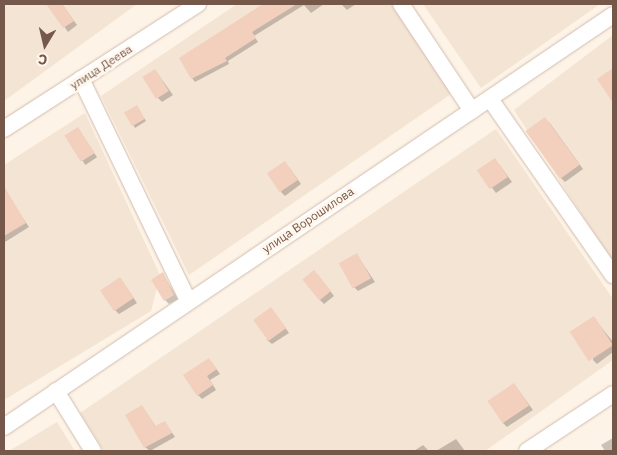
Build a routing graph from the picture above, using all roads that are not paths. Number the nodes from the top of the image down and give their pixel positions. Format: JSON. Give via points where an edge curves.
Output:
{"nodes":[{"id":1,"x":198,"y":4,"type":"edge"},
{"id":2,"x":401,"y":4,"type":"edge"},
{"id":3,"x":613,"y":15,"type":"edge"},
{"id":4,"x":81,"y":80,"type":"junction"},
{"id":5,"x":490,"y":99,"type":"junction"},
{"id":6,"x":472,"y":111,"type":"junction"},
{"id":7,"x":4,"y":129,"type":"edge"},
{"id":8,"x":613,"y":275,"type":"edge"},
{"id":9,"x":188,"y":300,"type":"junction"},
{"id":10,"x":56,"y":391,"type":"junction"},
{"id":11,"x":613,"y":394,"type":"edge"},
{"id":12,"x":4,"y":427,"type":"edge"},
{"id":13,"x":93,"y":451,"type":"edge"},
{"id":14,"x":527,"y":451,"type":"edge"}],
"edges":[{"from":1,"to":4,"type":"street","name":"улица Деева"},
{"from":2,"to":6,"type":"street"},
{"from":3,"to":5,"type":"street","name":"улица Ворошилова"},
{"from":4,"to":7,"type":"street","name":"улица Деева"},
{"from":4,"to":9,"type":"street"},
{"from":5,"to":6,"type":"street","name":"улица Ворошилова"},
{"from":5,"to":8,"type":"street"},
{"from":6,"to":9,"type":"street","name":"улица Ворошилова"},
{"from":9,"to":10,"type":"street","name":"улица Ворошилова"},
{"from":10,"to":12,"type":"street","name":"улица Ворошилова"},
{"from":10,"to":13,"type":"street"},
{"from":11,"to":14,"type":"street"}]}
